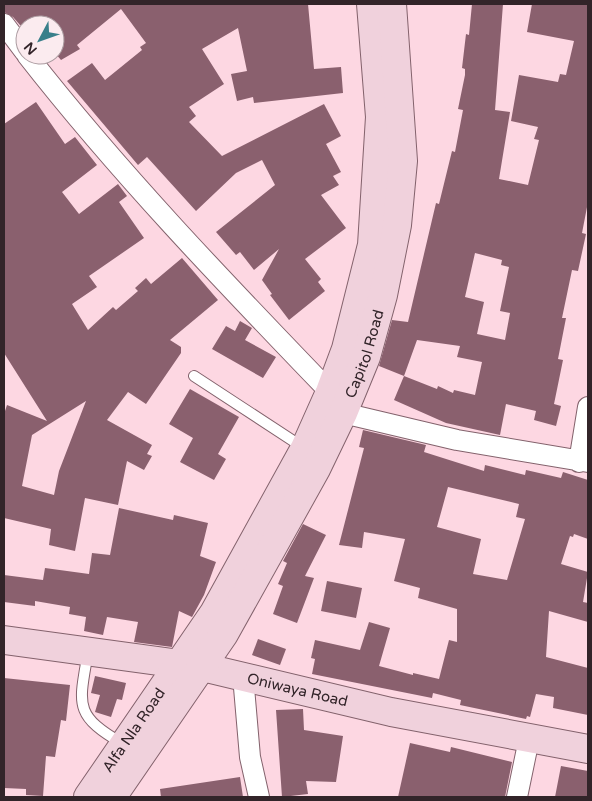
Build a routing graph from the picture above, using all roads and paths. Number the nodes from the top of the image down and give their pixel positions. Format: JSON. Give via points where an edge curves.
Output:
{"nodes":[{"id":1,"x":371,"y":4,"type":"edge"},
{"id":2,"x":392,"y":4,"type":"edge"},
{"id":3,"x":4,"y":24,"type":"edge"},
{"id":4,"x":15,"y":39,"type":"edge"},
{"id":5,"x":35,"y":65,"type":"edge"},
{"id":6,"x":194,"y":376,"type":"dead end"},
{"id":7,"x":337,"y":403,"type":"junction"},
{"id":8,"x":588,"y":407,"type":"edge"},
{"id":9,"x":305,"y":448,"type":"junction"},
{"id":10,"x":584,"y":462,"type":"edge"},
{"id":11,"x":4,"y":640,"type":"edge"},
{"id":12,"x":88,"y":651,"type":"junction"},
{"id":13,"x":191,"y":665,"type":"junction"},
{"id":14,"x":243,"y":676,"type":"junction"},
{"id":15,"x":529,"y":739,"type":"junction"},
{"id":16,"x":124,"y":744,"type":"junction"},
{"id":17,"x":588,"y":749,"type":"edge"},
{"id":18,"x":88,"y":797,"type":"edge"},
{"id":19,"x":112,"y":797,"type":"edge"},
{"id":20,"x":259,"y":797,"type":"edge"},
{"id":21,"x":517,"y":797,"type":"edge"}],
"edges":[{"from":1,"to":7,"type":"main road","name":"Capitol Road","via":[[380,117],[372,245],[346,349]]},
{"from":2,"to":7,"type":"main road","name":"Capitol Road","via":[[403,161],[397,225],[366,357]]},
{"from":3,"to":4,"type":"street"},
{"from":5,"to":7,"type":"street","via":[[134,182]]},
{"from":6,"to":9,"type":"lane"},
{"from":7,"to":9,"type":"main road","name":"Capitol Road"},
{"from":7,"to":10,"type":"street","via":[[457,440]]},
{"from":7,"to":13,"type":"main road","name":"Capitol Road","via":[[316,469],[224,634]]},
{"from":8,"to":10,"type":"street"},
{"from":9,"to":13,"type":"main road","name":"Capitol Road","via":[[214,614]]},
{"from":11,"to":12,"type":"main road","name":"Oniwaya Road"},
{"from":12,"to":13,"type":"main road","name":"Oniwaya Road"},
{"from":12,"to":16,"type":"lane","via":[[82,690],[83,712],[99,730]]},
{"from":13,"to":14,"type":"main road","name":"Oniwaya Road"},
{"from":13,"to":16,"type":"main road","name":"Alfa Nla Road"},
{"from":13,"to":19,"type":"main road","name":"Alfa Nla Road"},
{"from":14,"to":15,"type":"main road","name":"Oniwaya Road","via":[[391,712]]},
{"from":14,"to":20,"type":"street","via":[[250,757]]},
{"from":15,"to":17,"type":"main road","name":"Oniwaya Road"},
{"from":15,"to":21,"type":"street"},
{"from":16,"to":18,"type":"main road","name":"Alfa Nla Road"}]}
